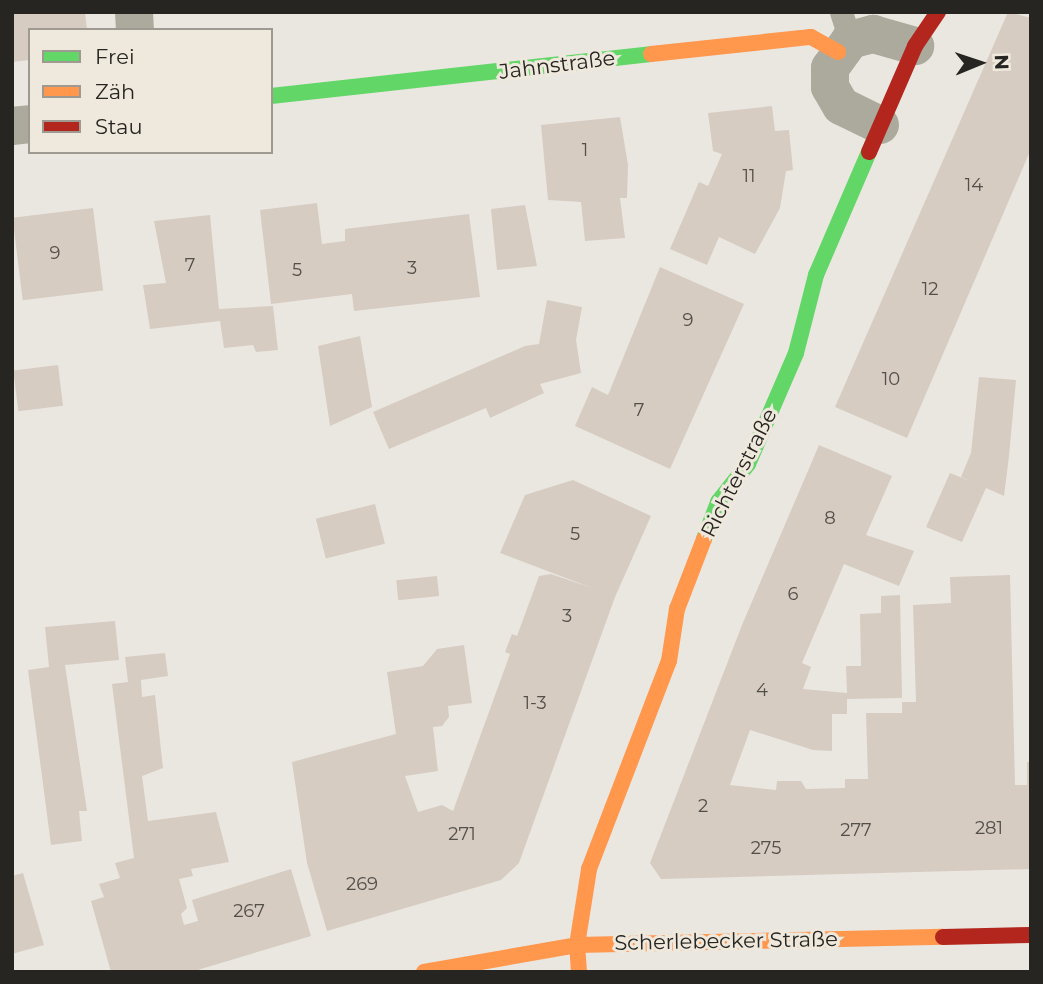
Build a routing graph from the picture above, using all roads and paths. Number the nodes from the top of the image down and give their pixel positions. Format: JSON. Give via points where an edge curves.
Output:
{"nodes":[{"id":1,"x":938,"y":12,"type":"edge"},
{"id":2,"x":843,"y":35,"type":"edge"},
{"id":3,"x":915,"y":46,"type":"junction"},
{"id":4,"x":273,"y":96,"type":"edge"},
{"id":5,"x":880,"y":125,"type":"junction"},
{"id":6,"x":1031,"y":935,"type":"edge"},
{"id":7,"x":578,"y":945,"type":"junction"},
{"id":8,"x":424,"y":972,"type":"edge"},
{"id":9,"x":579,"y":972,"type":"edge"}],
"edges":[{"from":1,"to":3,"type":"street","name":"Richterstraße"},
{"from":2,"to":3,"type":"street","via":[[873,34]]},
{"from":2,"to":4,"type":"street","name":"Jahnstraße"},
{"from":2,"to":5,"type":"street","via":[[830,68],[830,87],[841,106]]},
{"from":3,"to":5,"type":"street","name":"Richterstraße"},
{"from":5,"to":7,"type":"street","name":"Richterstraße","via":[[816,275],[796,353],[748,464],[718,502],[677,608],[669,661],[589,869]]},
{"from":6,"to":7,"type":"street","name":"Scherlebecker Straße"},
{"from":7,"to":8,"type":"street","name":"Scherlebecker Straße"},
{"from":7,"to":9,"type":"street","name":"Richterstraße"}]}
